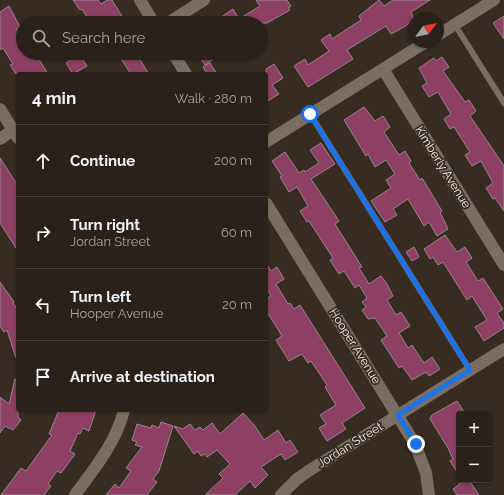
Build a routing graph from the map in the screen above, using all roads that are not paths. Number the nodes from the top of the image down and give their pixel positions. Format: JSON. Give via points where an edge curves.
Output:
{"nodes":[{"id":1,"x":140,"y":0,"type":"edge"},
{"id":2,"x":204,"y":0,"type":"edge"},
{"id":3,"x":494,"y":0,"type":"edge"},
{"id":4,"x":150,"y":16,"type":"edge"},
{"id":5,"x":179,"y":16,"type":"edge"},
{"id":6,"x":455,"y":25,"type":"junction"},
{"id":7,"x":444,"y":31,"type":"edge"},
{"id":8,"x":416,"y":48,"type":"edge"},
{"id":9,"x":177,"y":60,"type":"edge"},
{"id":10,"x":383,"y":69,"type":"junction"},
{"id":11,"x":185,"y":72,"type":"edge"},
{"id":12,"x":504,"y":103,"type":"edge"},
{"id":13,"x":0,"y":109,"type":"edge"},
{"id":14,"x":310,"y":114,"type":"junction"},
{"id":15,"x":16,"y":134,"type":"edge"},
{"id":16,"x":0,"y":138,"type":"edge"},
{"id":17,"x":268,"y":141,"type":"edge"},
{"id":18,"x":268,"y":206,"type":"edge"},
{"id":19,"x":504,"y":265,"type":"edge"},
{"id":20,"x":504,"y":349,"type":"edge"},
{"id":21,"x":470,"y":370,"type":"junction"},
{"id":22,"x":123,"y":412,"type":"edge"},
{"id":23,"x":398,"y":415,"type":"junction"},
{"id":24,"x":75,"y":495,"type":"edge"},
{"id":25,"x":281,"y":495,"type":"edge"},
{"id":26,"x":429,"y":495,"type":"edge"}],
"edges":[{"from":1,"to":4,"type":"street"},
{"from":2,"to":5,"type":"street"},
{"from":3,"to":6,"type":"street"},
{"from":6,"to":7,"type":"street"},
{"from":6,"to":12,"type":"lane"},
{"from":8,"to":10,"type":"street"},
{"from":9,"to":11,"type":"street"},
{"from":10,"to":14,"type":"street"},
{"from":10,"to":19,"type":"street","name":"Kimberly Avenue"},
{"from":13,"to":15,"type":"street"},
{"from":14,"to":17,"type":"street"},
{"from":14,"to":21,"type":"lane"},
{"from":15,"to":16,"type":"street"},
{"from":18,"to":23,"type":"street","name":"Hooper Avenue"},
{"from":20,"to":21,"type":"street","name":"Jordan Street"},
{"from":21,"to":23,"type":"street","name":"Jordan Street"},
{"from":22,"to":24,"type":"street","via":[[103,457]]},
{"from":23,"to":25,"type":"street","name":"Jordan Street","via":[[310,470]]},
{"from":23,"to":26,"type":"street","name":"Hooper Avenue","via":[[422,459]]}]}
